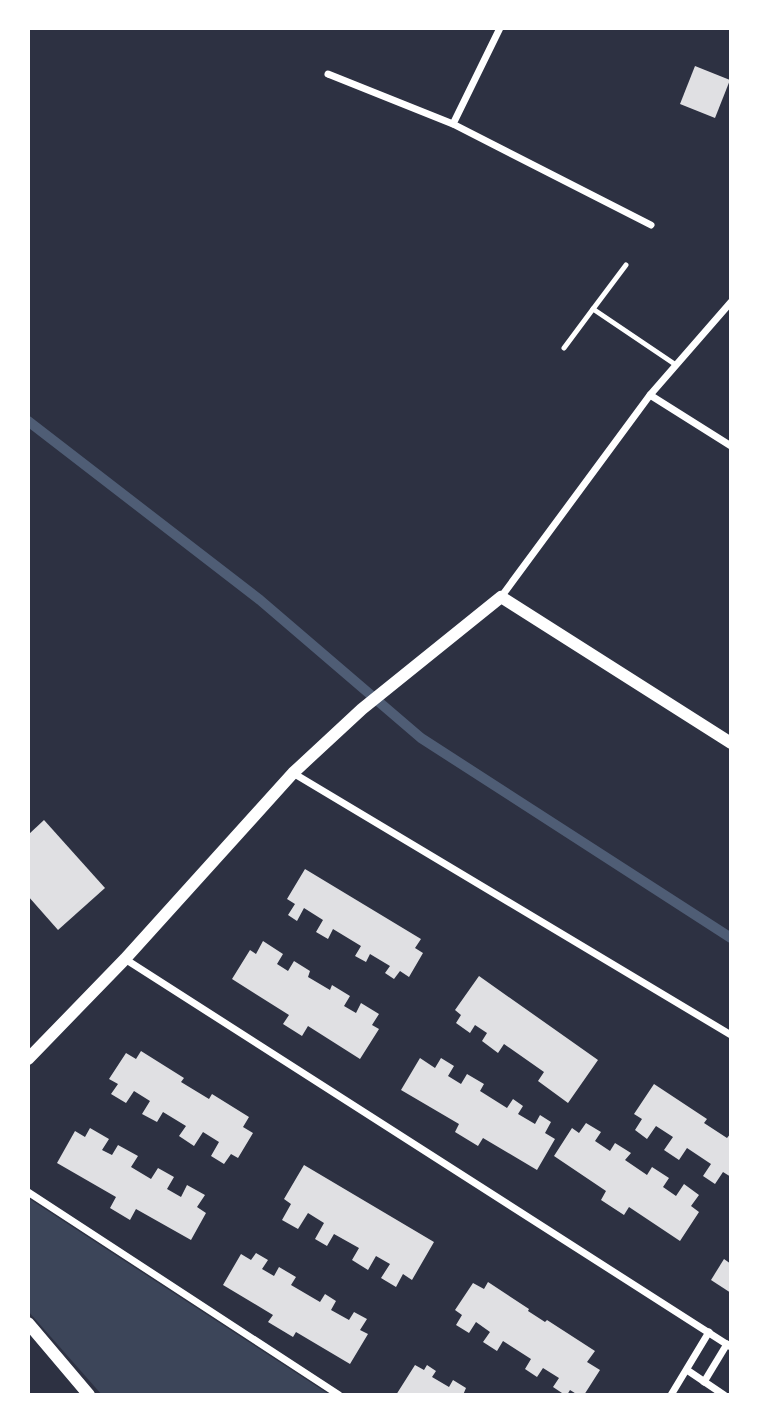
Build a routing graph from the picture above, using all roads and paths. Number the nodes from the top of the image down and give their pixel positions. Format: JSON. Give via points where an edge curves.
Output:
{"nodes":[{"id":1,"x":500,"y":28,"type":"edge"},
{"id":2,"x":328,"y":74,"type":"dead end"},
{"id":3,"x":453,"y":124,"type":"junction"},
{"id":4,"x":651,"y":225,"type":"dead end"},
{"id":5,"x":626,"y":265,"type":"dead end"},
{"id":6,"x":731,"y":302,"type":"edge"},
{"id":7,"x":593,"y":309,"type":"junction"},
{"id":8,"x":564,"y":348,"type":"dead end"},
{"id":9,"x":676,"y":365,"type":"junction"},
{"id":10,"x":650,"y":395,"type":"junction"},
{"id":11,"x":731,"y":446,"type":"edge"},
{"id":12,"x":501,"y":597,"type":"junction"},
{"id":13,"x":731,"y":743,"type":"edge"},
{"id":14,"x":293,"y":773,"type":"junction"},
{"id":15,"x":125,"y":959,"type":"junction"},
{"id":16,"x":731,"y":1035,"type":"edge"},
{"id":17,"x":28,"y":1059,"type":"edge"},
{"id":18,"x":28,"y":1192,"type":"edge"},
{"id":19,"x":28,"y":1323,"type":"edge"},
{"id":20,"x":709,"y":1332,"type":"junction"},
{"id":21,"x":729,"y":1346,"type":"edge"},
{"id":22,"x":687,"y":1370,"type":"junction"},
{"id":23,"x":704,"y":1382,"type":"junction"},
{"id":24,"x":89,"y":1395,"type":"edge"},
{"id":25,"x":340,"y":1395,"type":"edge"},
{"id":26,"x":671,"y":1395,"type":"edge"},
{"id":27,"x":724,"y":1395,"type":"edge"}],
"edges":[{"from":1,"to":3,"type":"street"},
{"from":2,"to":3,"type":"street"},
{"from":3,"to":4,"type":"street"},
{"from":5,"to":7,"type":"lane"},
{"from":6,"to":9,"type":"street"},
{"from":7,"to":8,"type":"lane"},
{"from":7,"to":9,"type":"lane"},
{"from":9,"to":10,"type":"street"},
{"from":10,"to":11,"type":"street"},
{"from":10,"to":12,"type":"street"},
{"from":12,"to":13,"type":"street"},
{"from":12,"to":14,"type":"street","via":[[362,709]]},
{"from":14,"to":15,"type":"street"},
{"from":14,"to":16,"type":"street"},
{"from":15,"to":17,"type":"street"},
{"from":15,"to":20,"type":"street"},
{"from":18,"to":25,"type":"street"},
{"from":19,"to":24,"type":"street"},
{"from":20,"to":21,"type":"street"},
{"from":20,"to":22,"type":"street"},
{"from":21,"to":23,"type":"street"},
{"from":22,"to":23,"type":"street"},
{"from":22,"to":26,"type":"street"},
{"from":23,"to":27,"type":"street"}]}
